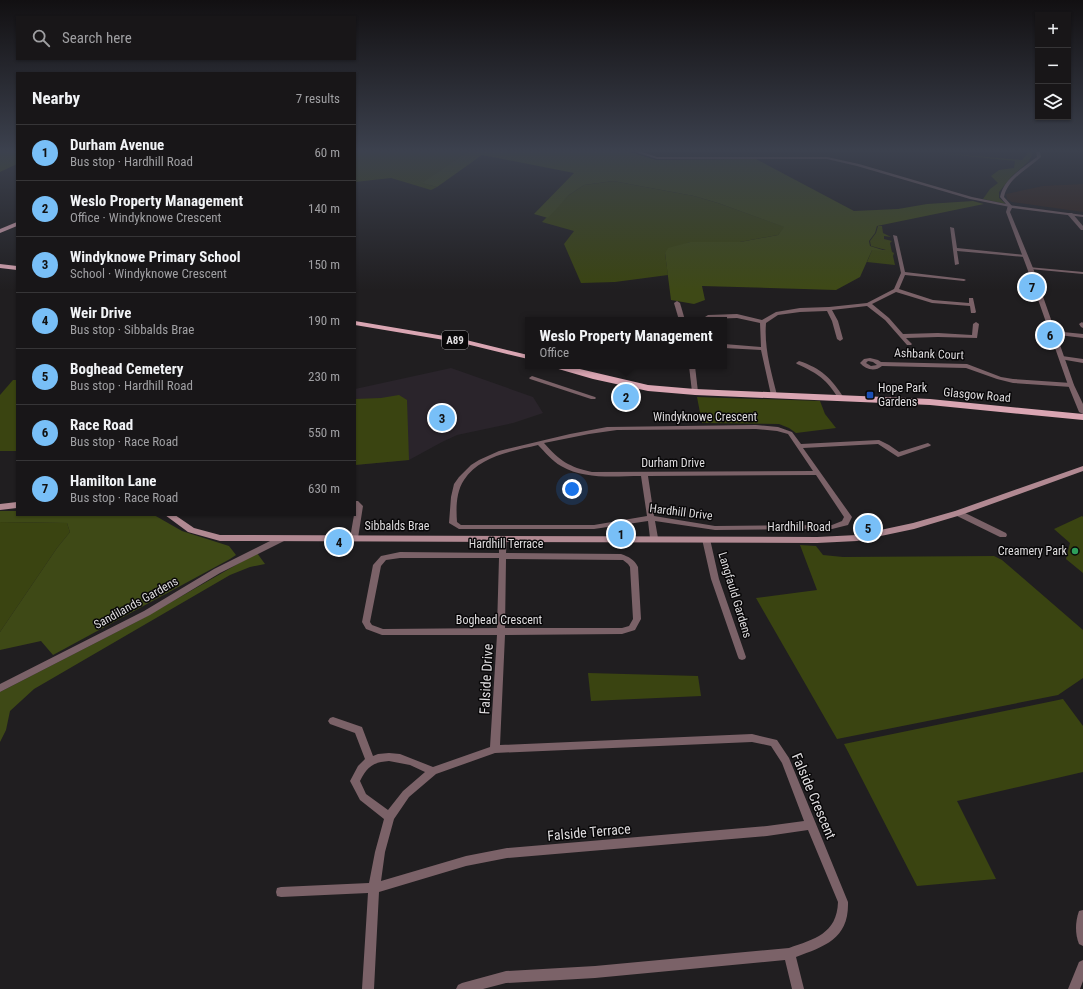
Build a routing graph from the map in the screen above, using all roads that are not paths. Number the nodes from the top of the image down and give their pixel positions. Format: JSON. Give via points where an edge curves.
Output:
{"nodes":[{"id":1,"x":968,"y":197,"type":"edge"},
{"id":2,"x":1002,"y":197,"type":"edge"},
{"id":3,"x":1010,"y":206,"type":"junction"},
{"id":4,"x":1070,"y":214,"type":"junction"},
{"id":5,"x":1083,"y":216,"type":"edge"},
{"id":6,"x":16,"y":220,"type":"edge"},
{"id":7,"x":16,"y":224,"type":"edge"},
{"id":8,"x":0,"y":227,"type":"edge"},
{"id":9,"x":952,"y":228,"type":"dead end"},
{"id":10,"x":1083,"y":229,"type":"edge"},
{"id":11,"x":0,"y":231,"type":"edge"},
{"id":12,"x":895,"y":236,"type":"dead end"},
{"id":13,"x":955,"y":249,"type":"junction"},
{"id":14,"x":1025,"y":256,"type":"junction"},
{"id":15,"x":957,"y":264,"type":"dead end"},
{"id":16,"x":0,"y":266,"type":"edge"},
{"id":17,"x":16,"y":268,"type":"edge"},
{"id":18,"x":1030,"y":268,"type":"junction"},
{"id":19,"x":903,"y":273,"type":"junction"},
{"id":20,"x":1083,"y":273,"type":"edge"},
{"id":21,"x":964,"y":280,"type":"dead end"},
{"id":22,"x":896,"y":290,"type":"junction"},
{"id":23,"x":677,"y":303,"type":"dead end"},
{"id":24,"x":868,"y":304,"type":"junction"},
{"id":25,"x":830,"y":309,"type":"junction"},
{"id":26,"x":973,"y":312,"type":"dead end"},
{"id":27,"x":681,"y":317,"type":"edge"},
{"id":28,"x":708,"y":317,"type":"dead end"},
{"id":29,"x":764,"y":322,"type":"junction"},
{"id":30,"x":356,"y":323,"type":"edge"},
{"id":31,"x":976,"y":324,"type":"dead end"},
{"id":32,"x":1052,"y":333,"type":"junction"},
{"id":33,"x":903,"y":336,"type":"junction"},
{"id":34,"x":1083,"y":336,"type":"edge"},
{"id":35,"x":840,"y":339,"type":"dead end"},
{"id":36,"x":909,"y":344,"type":"dead end"},
{"id":37,"x":727,"y":346,"type":"edge"},
{"id":38,"x":764,"y":349,"type":"junction"},
{"id":39,"x":525,"y":356,"type":"edge"},
{"id":40,"x":1062,"y":358,"type":"junction"},
{"id":41,"x":1083,"y":361,"type":"edge"},
{"id":42,"x":799,"y":363,"type":"dead end"},
{"id":43,"x":880,"y":364,"type":"dead end"},
{"id":44,"x":568,"y":369,"type":"edge"},
{"id":45,"x":692,"y":369,"type":"edge"},
{"id":46,"x":532,"y":378,"type":"dead end"},
{"id":47,"x":1071,"y":385,"type":"junction"},
{"id":48,"x":695,"y":392,"type":"junction"},
{"id":49,"x":774,"y":395,"type":"junction"},
{"id":50,"x":593,"y":398,"type":"dead end"},
{"id":51,"x":841,"y":398,"type":"junction"},
{"id":52,"x":1083,"y":412,"type":"edge"},
{"id":53,"x":1083,"y":417,"type":"edge"},
{"id":54,"x":540,"y":443,"type":"junction"},
{"id":55,"x":928,"y":445,"type":"dead end"},
{"id":56,"x":799,"y":446,"type":"junction"},
{"id":57,"x":1083,"y":468,"type":"edge"},
{"id":58,"x":817,"y":473,"type":"junction"},
{"id":59,"x":644,"y":474,"type":"junction"},
{"id":60,"x":356,"y":504,"type":"edge"},
{"id":61,"x":16,"y":505,"type":"edge"},
{"id":62,"x":0,"y":507,"type":"edge"},
{"id":63,"x":958,"y":513,"type":"junction"},
{"id":64,"x":170,"y":516,"type":"edge"},
{"id":65,"x":848,"y":517,"type":"joint"},
{"id":66,"x":651,"y":518,"type":"junction"},
{"id":67,"x":459,"y":527,"type":"joint"},
{"id":68,"x":1003,"y":535,"type":"dead end"},
{"id":69,"x":283,"y":538,"type":"junction"},
{"id":70,"x":354,"y":538,"type":"junction"},
{"id":71,"x":503,"y":538,"type":"junction"},
{"id":72,"x":654,"y":538,"type":"junction"},
{"id":73,"x":706,"y":539,"type":"junction"},
{"id":74,"x":503,"y":556,"type":"junction"},
{"id":75,"x":384,"y":558,"type":"joint"},
{"id":76,"x":628,"y":559,"type":"joint"},
{"id":77,"x":501,"y":632,"type":"junction"},
{"id":78,"x":742,"y":657,"type":"dead end"},
{"id":79,"x":0,"y":688,"type":"edge"},
{"id":80,"x":332,"y":721,"type":"dead end"},
{"id":81,"x":495,"y":749,"type":"junction"},
{"id":82,"x":370,"y":760,"type":"junction"},
{"id":83,"x":433,"y":771,"type":"junction"},
{"id":84,"x":389,"y":817,"type":"junction"},
{"id":85,"x":811,"y":825,"type":"junction"},
{"id":86,"x":374,"y":888,"type":"junction"},
{"id":87,"x":281,"y":892,"type":"dead end"},
{"id":88,"x":1083,"y":914,"type":"edge"},
{"id":89,"x":1083,"y":940,"type":"edge"},
{"id":90,"x":789,"y":954,"type":"junction"},
{"id":91,"x":1083,"y":966,"type":"edge"},
{"id":92,"x":368,"y":989,"type":"edge"},
{"id":93,"x":462,"y":989,"type":"edge"},
{"id":94,"x":798,"y":989,"type":"edge"},
{"id":95,"x":1074,"y":989,"type":"edge"}],
"edges":[{"from":1,"to":3,"type":"street"},
{"from":2,"to":3,"type":"street"},
{"from":3,"to":4,"type":"street"},
{"from":3,"to":14,"type":"street","via":[[1008,212]]},
{"from":4,"to":5,"type":"street"},
{"from":4,"to":10,"type":"street"},
{"from":6,"to":8,"type":"main road"},
{"from":7,"to":11,"type":"main road"},
{"from":9,"to":13,"type":"street"},
{"from":12,"to":19,"type":"street"},
{"from":13,"to":14,"type":"street"},
{"from":13,"to":15,"type":"street"},
{"from":14,"to":18,"type":"street"},
{"from":16,"to":17,"type":"main road"},
{"from":18,"to":20,"type":"street"},
{"from":18,"to":32,"type":"street"},
{"from":19,"to":21,"type":"street"},
{"from":19,"to":22,"type":"street"},
{"from":22,"to":24,"type":"street"},
{"from":22,"to":26,"type":"street","via":[[932,301],[971,302]]},
{"from":23,"to":27,"type":"street"},
{"from":24,"to":25,"type":"street"},
{"from":24,"to":33,"type":"street","via":[[888,319]]},
{"from":25,"to":29,"type":"street","via":[[776,314]]},
{"from":25,"to":35,"type":"street"},
{"from":28,"to":29,"type":"street","via":[[737,316]]},
{"from":29,"to":38,"type":"street"},
{"from":30,"to":39,"type":"main road","number":"A89","via":[[462,341]]},
{"from":31,"to":33,"type":"street","via":[[975,337]]},
{"from":32,"to":34,"type":"street"},
{"from":32,"to":40,"type":"street"},
{"from":33,"to":36,"type":"street"},
{"from":37,"to":38,"type":"street"},
{"from":38,"to":49,"type":"street"},
{"from":40,"to":41,"type":"street"},
{"from":40,"to":47,"type":"street"},
{"from":42,"to":51,"type":"street","via":[[823,374]]},
{"from":43,"to":47,"type":"street","name":"Ashbank Court","via":[[967,366],[1013,381]]},
{"from":44,"to":48,"type":"main road","name":"Glasgow Road","via":[[648,388]]},
{"from":45,"to":48,"type":"street"},
{"from":46,"to":50,"type":"street"},
{"from":47,"to":52,"type":"street"},
{"from":48,"to":49,"type":"main road","name":"Glasgow Road"},
{"from":49,"to":51,"type":"main road","name":"Glasgow Road"},
{"from":51,"to":53,"type":"main road","name":"Glasgow Road","via":[[930,402]]},
{"from":54,"to":56,"type":"street","name":"Windyknowe Crescent","via":[[596,429],[756,427],[790,433]]},
{"from":54,"to":59,"type":"street","name":"Durham Drive","via":[[558,462],[572,470],[592,474]]},
{"from":54,"to":67,"type":"street","name":"Windyknowe Crescent","via":[[495,455],[482,461],[464,475],[453,501],[453,523]]},
{"from":55,"to":56,"type":"street","via":[[898,455],[879,442]]},
{"from":56,"to":58,"type":"street","name":"Windyknowe Crescent"},
{"from":57,"to":63,"type":"main road","name":"Hardhill Road"},
{"from":58,"to":59,"type":"street","name":"Durham Drive"},
{"from":58,"to":65,"type":"street","name":"Windyknowe Crescent"},
{"from":59,"to":66,"type":"street"},
{"from":60,"to":70,"type":"street","via":[[359,506]]},
{"from":61,"to":62,"type":"main road"},
{"from":63,"to":68,"type":"street"},
{"from":63,"to":73,"type":"main road","name":"Hardhill Road","via":[[914,526],[857,538]]},
{"from":64,"to":69,"type":"main road","name":"Sibbalds Brae","via":[[191,530],[220,538]]},
{"from":65,"to":66,"type":"street","name":"Hardhill Drive","via":[[845,523],[824,528],[715,528]]},
{"from":66,"to":67,"type":"street","name":"Hardhill Drive","via":[[594,526]]},
{"from":66,"to":72,"type":"street"},
{"from":69,"to":70,"type":"main road","name":"Sibbalds Brae"},
{"from":69,"to":79,"type":"street","name":"Sandilands Gardens","via":[[217,571],[147,613]]},
{"from":70,"to":71,"type":"main road","name":"Sibbalds Brae"},
{"from":71,"to":72,"type":"main road","name":"Hardhill Road"},
{"from":71,"to":74,"type":"street","name":"Falside Drive"},
{"from":72,"to":73,"type":"main road","name":"Hardhill Road"},
{"from":73,"to":78,"type":"street","name":"Langfauld Gardens","via":[[715,579]]},
{"from":74,"to":75,"type":"street","name":"Hardhill Terrace","via":[[400,555]]},
{"from":74,"to":76,"type":"street","name":"Hardhill Terrace","via":[[612,556]]},
{"from":74,"to":77,"type":"street","name":"Falside Drive"},
{"from":75,"to":77,"type":"street","name":"Boghead Crescent","via":[[377,565],[366,622],[369,627],[382,632]]},
{"from":76,"to":77,"type":"street","name":"Boghead Crescent","via":[[632,562],[634,575],[637,620],[632,628],[622,631]]},
{"from":77,"to":81,"type":"street","name":"Falside Drive"},
{"from":80,"to":82,"type":"street","via":[[359,730]]},
{"from":81,"to":83,"type":"street","name":"Falside Crescent"},
{"from":81,"to":85,"type":"street","name":"Falside Crescent","via":[[752,738],[774,743],[786,761]]},
{"from":82,"to":83,"type":"street","via":[[389,756]]},
{"from":82,"to":84,"type":"street","via":[[359,770],[355,781],[363,797]]},
{"from":83,"to":84,"type":"street","name":"Falside Crescent","via":[[406,794]]},
{"from":84,"to":86,"type":"street","name":"Falside Crescent"},
{"from":85,"to":86,"type":"street","name":"Falside Terrace","via":[[506,853],[466,861]]},
{"from":85,"to":90,"type":"street","name":"Falside Crescent","via":[[843,902],[843,913],[831,934],[820,942]]},
{"from":86,"to":87,"type":"street"},
{"from":86,"to":92,"type":"street","name":"Falside Crescent"},
{"from":88,"to":89,"type":"street"},
{"from":90,"to":93,"type":"street","name":"Falside Crescent","via":[[595,972],[506,977]]},
{"from":90,"to":94,"type":"street"},
{"from":91,"to":95,"type":"street"}]}
